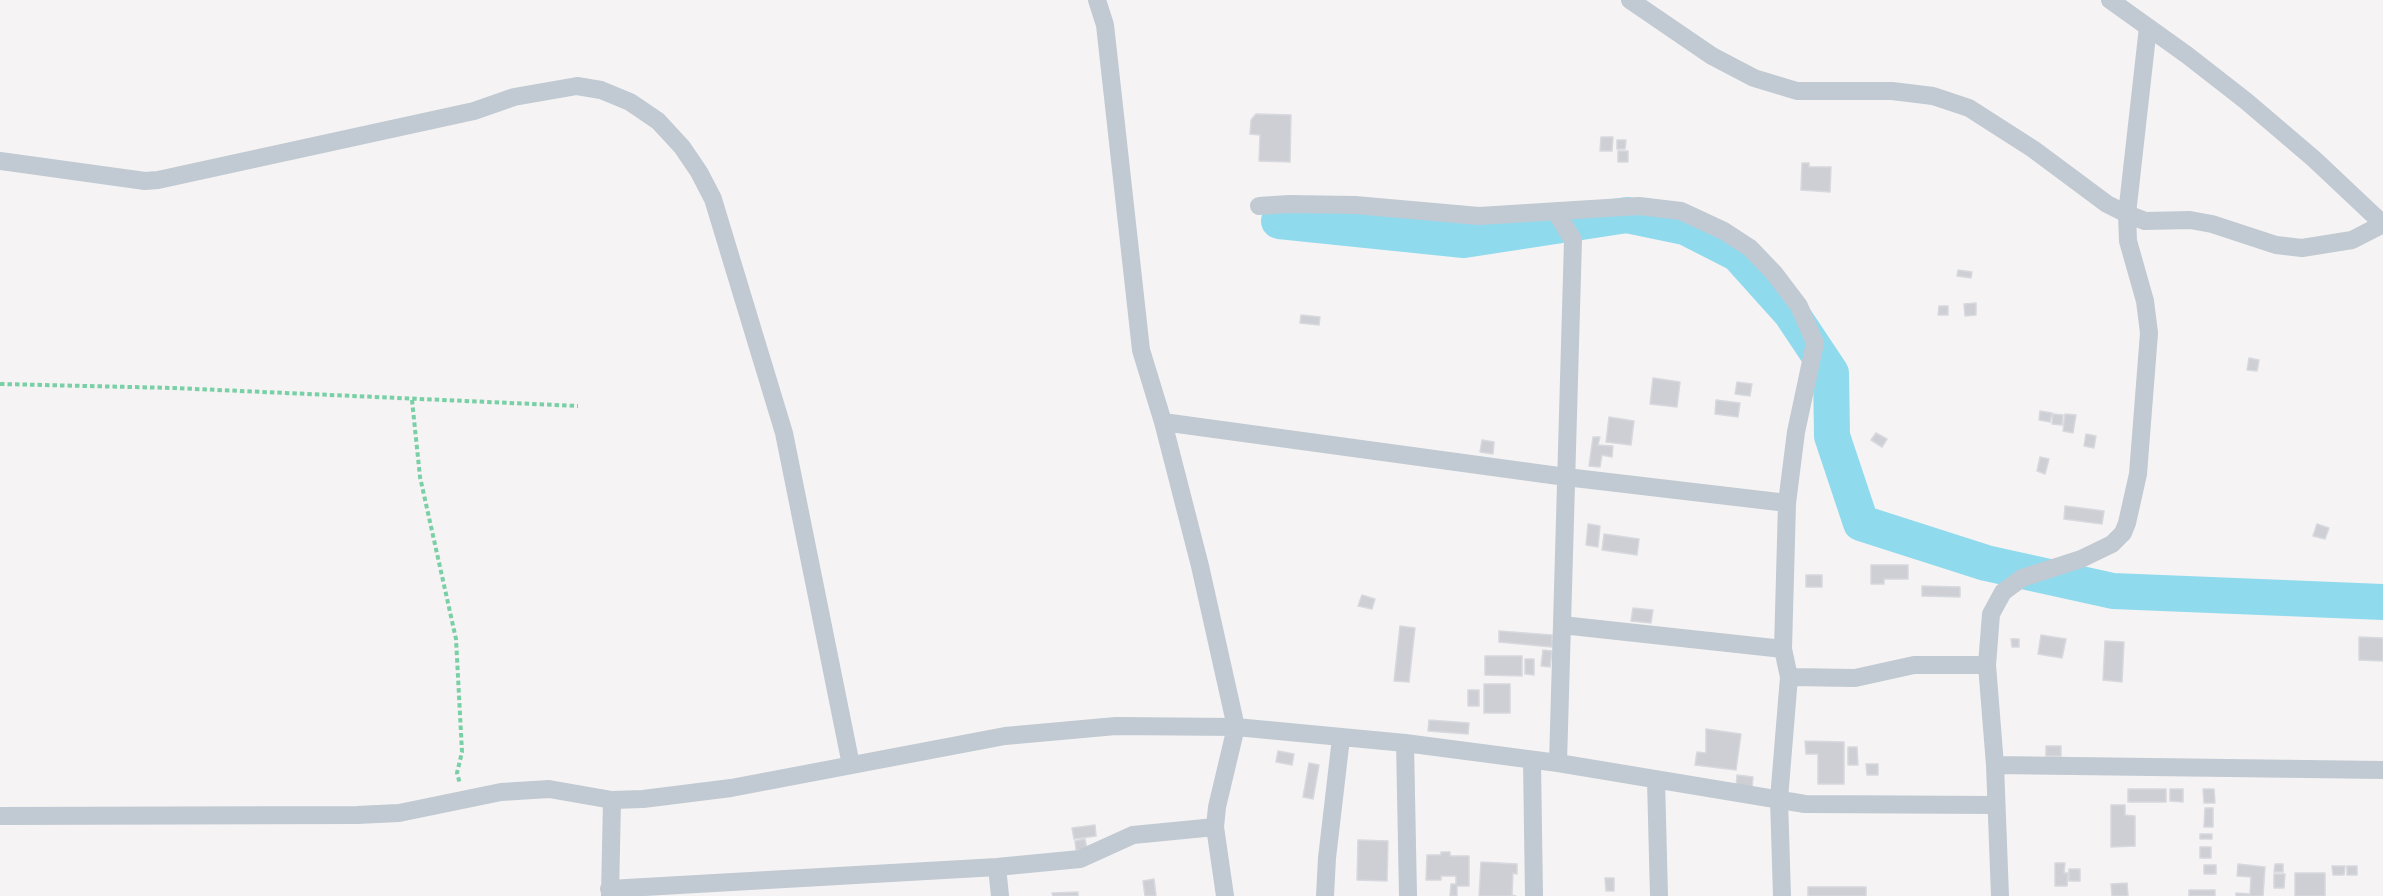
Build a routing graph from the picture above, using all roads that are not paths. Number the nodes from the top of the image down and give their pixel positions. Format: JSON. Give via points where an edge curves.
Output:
{"nodes":[{"id":1,"x":1097,"y":0,"type":"edge"},
{"id":2,"x":1630,"y":0,"type":"edge"},
{"id":3,"x":2110,"y":0,"type":"edge"},
{"id":4,"x":2148,"y":27,"type":"junction"},
{"id":5,"x":0,"y":161,"type":"edge"},
{"id":6,"x":1259,"y":206,"type":"dead end"},
{"id":7,"x":1556,"y":212,"type":"junction"},
{"id":8,"x":2127,"y":214,"type":"junction"},
{"id":9,"x":2383,"y":224,"type":"edge"},
{"id":10,"x":1163,"y":422,"type":"junction"},
{"id":11,"x":1566,"y":477,"type":"junction"},
{"id":12,"x":1786,"y":503,"type":"junction"},
{"id":13,"x":1562,"y":625,"type":"junction"},
{"id":14,"x":1783,"y":649,"type":"junction"},
{"id":15,"x":1987,"y":665,"type":"junction"},
{"id":16,"x":1789,"y":676,"type":"junction"},
{"id":17,"x":1236,"y":728,"type":"junction"},
{"id":18,"x":1341,"y":738,"type":"junction"},
{"id":19,"x":1405,"y":744,"type":"junction"},
{"id":20,"x":1532,"y":760,"type":"junction"},
{"id":21,"x":1558,"y":763,"type":"junction"},
{"id":22,"x":851,"y":765,"type":"junction"},
{"id":23,"x":1995,"y":765,"type":"junction"},
{"id":24,"x":2383,"y":770,"type":"edge"},
{"id":25,"x":1656,"y":780,"type":"junction"},
{"id":26,"x":1779,"y":799,"type":"junction"},
{"id":27,"x":612,"y":800,"type":"junction"},
{"id":28,"x":1996,"y":805,"type":"junction"},
{"id":29,"x":0,"y":816,"type":"edge"},
{"id":30,"x":1215,"y":827,"type":"junction"},
{"id":31,"x":997,"y":867,"type":"junction"},
{"id":32,"x":609,"y":892,"type":"edge"},
{"id":33,"x":1000,"y":896,"type":"edge"},
{"id":34,"x":1225,"y":896,"type":"edge"},
{"id":35,"x":1325,"y":896,"type":"edge"},
{"id":36,"x":1408,"y":896,"type":"edge"},
{"id":37,"x":1534,"y":896,"type":"edge"},
{"id":38,"x":1659,"y":896,"type":"edge"},
{"id":39,"x":1782,"y":896,"type":"edge"},
{"id":40,"x":2000,"y":896,"type":"edge"}],
"edges":[{"from":1,"to":10,"type":"street","via":[[1105,25],[1141,350]]},
{"from":2,"to":8,"type":"street","via":[[1712,56],[1754,78],[1797,91],[1892,91],[1933,96],[1970,108]]},
{"from":3,"to":4,"type":"street"},
{"from":4,"to":8,"type":"street"},
{"from":4,"to":9,"type":"street","via":[[2280,129]]},
{"from":5,"to":22,"type":"street","via":[[158,180],[474,111],[514,97],[577,86],[601,90],[630,102],[658,121],[682,147],[713,199],[784,433]]},
{"from":6,"to":7,"type":"street","via":[[1354,205],[1479,216]]},
{"from":7,"to":11,"type":"street","via":[[1573,240]]},
{"from":7,"to":12,"type":"street","via":[[1639,206],[1681,211],[1750,248],[1774,273],[1799,306],[1815,343]]},
{"from":8,"to":9,"type":"street","via":[[2145,221],[2190,220],[2212,224],[2276,245],[2302,248],[2352,240]]},
{"from":8,"to":15,"type":"street","via":[[2128,240],[2145,301],[2149,333],[2138,474],[2127,523],[2112,544],[2081,560],[2022,578],[2003,592],[1991,614]]},
{"from":10,"to":11,"type":"street"},
{"from":10,"to":17,"type":"street"},
{"from":11,"to":12,"type":"street"},
{"from":11,"to":13,"type":"street"},
{"from":12,"to":14,"type":"street"},
{"from":13,"to":14,"type":"street"},
{"from":13,"to":21,"type":"street"},
{"from":14,"to":16,"type":"street"},
{"from":15,"to":16,"type":"street","via":[[1914,665],[1856,678]]},
{"from":15,"to":23,"type":"street"},
{"from":16,"to":26,"type":"street"},
{"from":17,"to":18,"type":"street"},
{"from":17,"to":22,"type":"street","via":[[1116,726],[1005,736]]},
{"from":17,"to":30,"type":"street"},
{"from":18,"to":19,"type":"street"},
{"from":18,"to":35,"type":"street"},
{"from":19,"to":20,"type":"street"},
{"from":19,"to":36,"type":"street"},
{"from":20,"to":21,"type":"street"},
{"from":20,"to":37,"type":"street"},
{"from":21,"to":25,"type":"street"},
{"from":22,"to":27,"type":"street","via":[[732,788]]},
{"from":23,"to":24,"type":"street"},
{"from":23,"to":28,"type":"street"},
{"from":25,"to":26,"type":"street"},
{"from":25,"to":38,"type":"street"},
{"from":26,"to":28,"type":"street","via":[[1830,805]]},
{"from":26,"to":39,"type":"street"},
{"from":27,"to":29,"type":"street","via":[[549,789],[501,792],[399,813]]},
{"from":27,"to":32,"type":"street"},
{"from":28,"to":40,"type":"street"},
{"from":30,"to":31,"type":"street","via":[[1133,835],[1080,859]]},
{"from":30,"to":34,"type":"street"},
{"from":31,"to":32,"type":"street"},
{"from":31,"to":33,"type":"street"}]}
